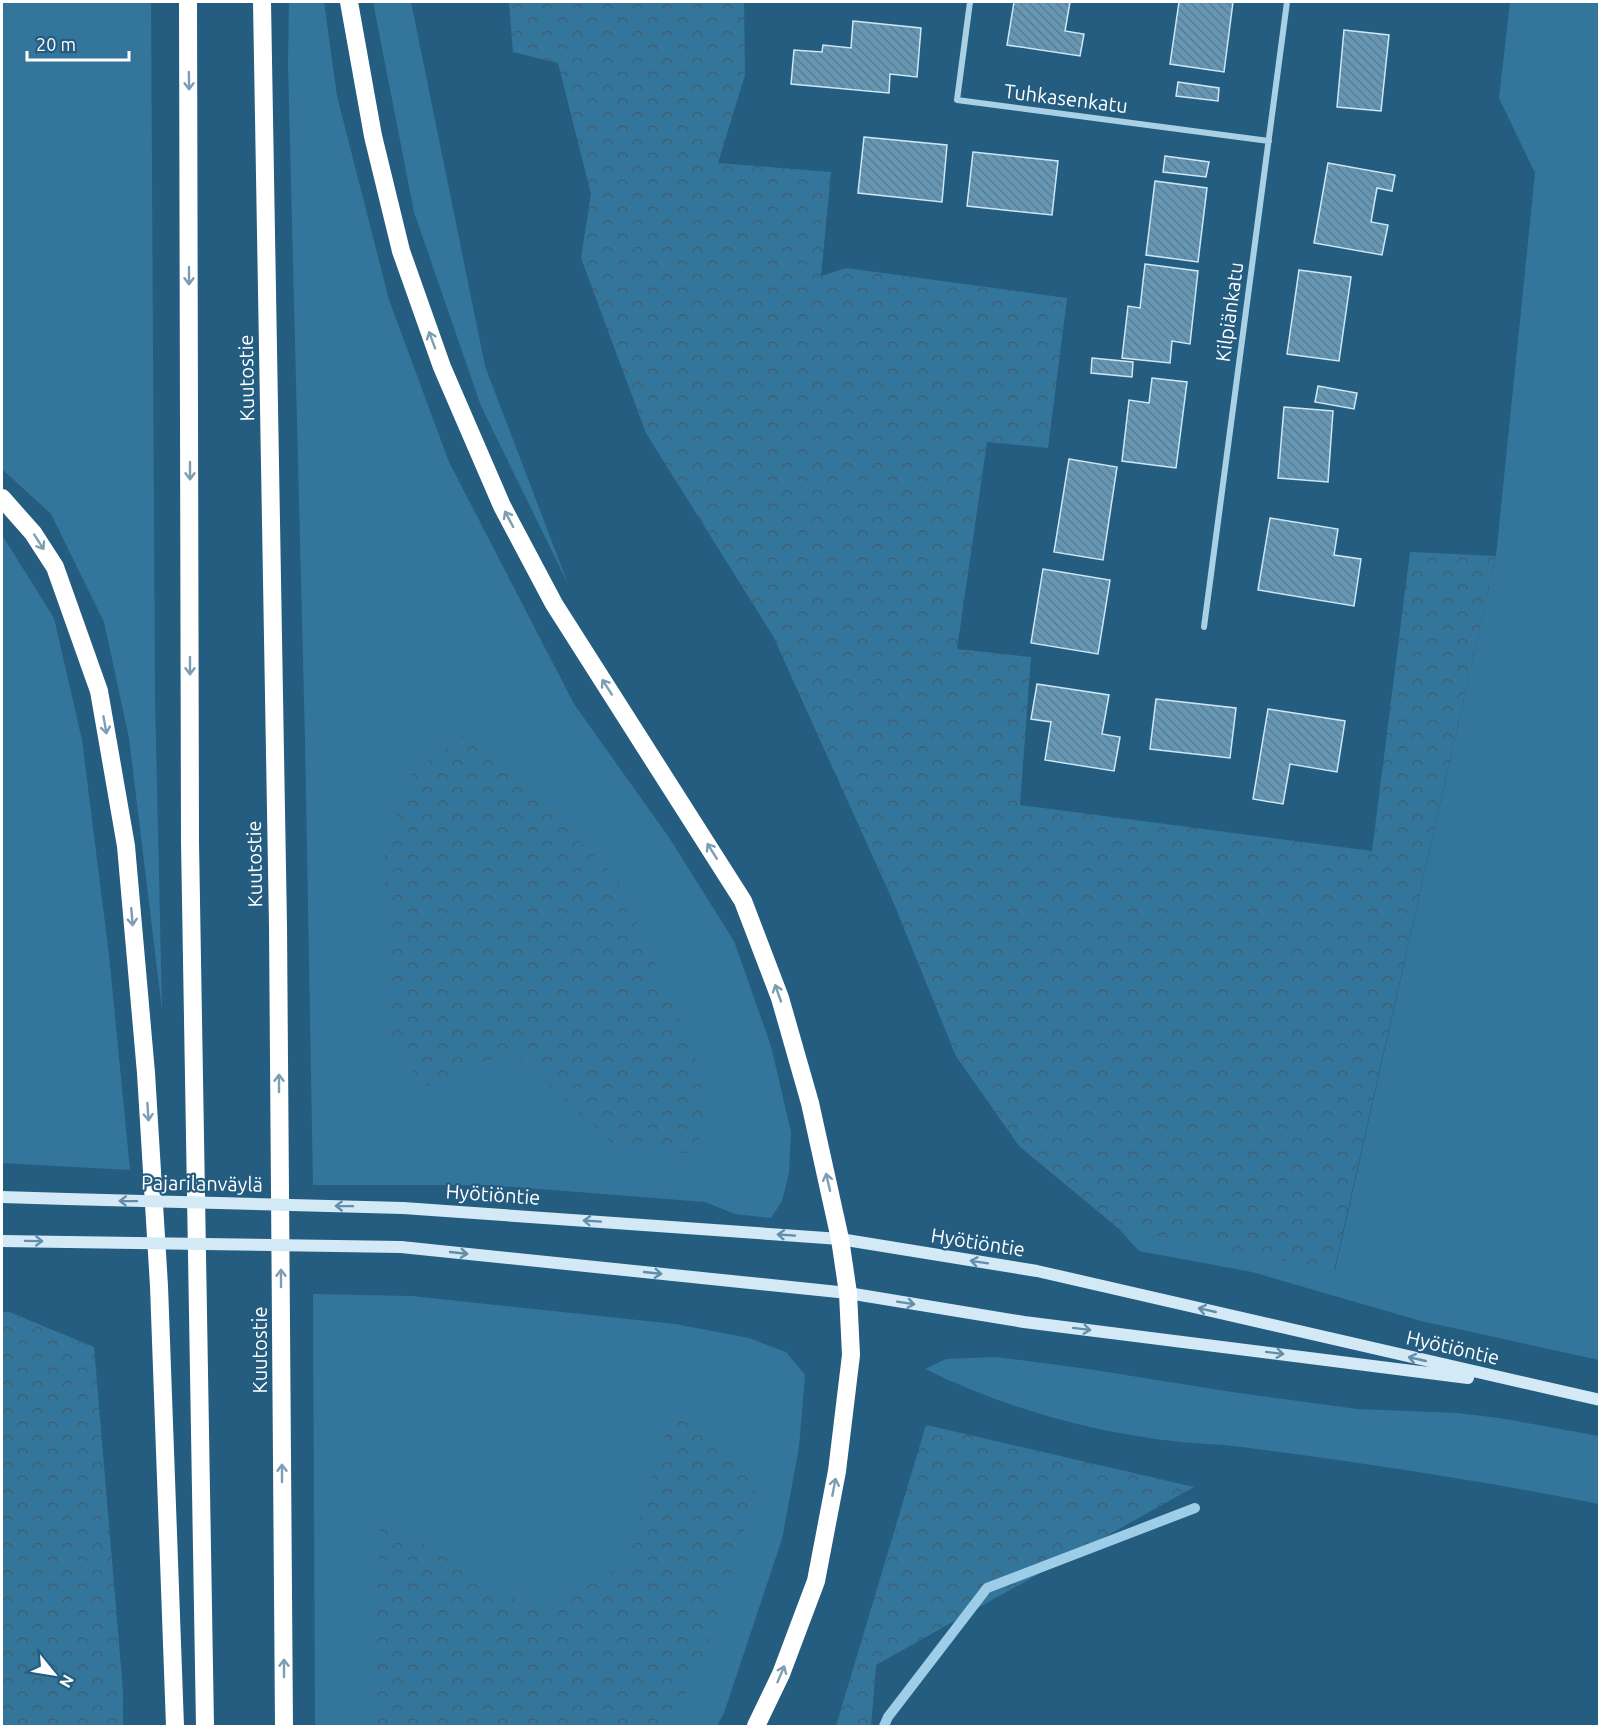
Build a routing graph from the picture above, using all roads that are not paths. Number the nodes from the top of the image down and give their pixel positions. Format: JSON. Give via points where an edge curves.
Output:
{"nodes":[{"id":1,"x":188,"y":2,"type":"edge"},
{"id":2,"x":262,"y":2,"type":"edge"},
{"id":3,"x":350,"y":2,"type":"edge"},
{"id":4,"x":970,"y":2,"type":"edge"},
{"id":5,"x":1287,"y":2,"type":"edge"},
{"id":6,"x":1269,"y":141,"type":"junction"},
{"id":7,"x":2,"y":498,"type":"edge"},
{"id":8,"x":1204,"y":627,"type":"dead end"},
{"id":9,"x":2,"y":1197,"type":"edge"},
{"id":10,"x":403,"y":1208,"type":"joint"},
{"id":11,"x":840,"y":1239,"type":"junction"},
{"id":12,"x":2,"y":1241,"type":"edge"},
{"id":13,"x":848,"y":1293,"type":"junction"},
{"id":14,"x":1536,"y":1386,"type":"junction"},
{"id":15,"x":1599,"y":1400,"type":"edge"},
{"id":16,"x":175,"y":1726,"type":"edge"},
{"id":17,"x":205,"y":1726,"type":"edge"},
{"id":18,"x":284,"y":1726,"type":"edge"},
{"id":19,"x":756,"y":1726,"type":"edge"}],
"edges":[{"from":1,"to":17,"type":"highway","one_way":true,"via":[[190,830]]},
{"from":18,"to":2,"type":"highway","name":"Kuutostie","one_way":true,"via":[[278,914]]},
{"from":11,"to":3,"type":"highway","one_way":true,"via":[[807,1092],[780,998],[743,901],[554,604],[502,506],[442,367],[401,251],[373,136]]},
{"from":4,"to":6,"type":"street","name":"Tuhkasenkatu","via":[[957,100]]},
{"from":5,"to":6,"type":"street","name":"Kilpiänkatu"},
{"from":6,"to":8,"type":"street","name":"Kilpiänkatu"},
{"from":7,"to":16,"type":"highway","one_way":true,"via":[[33,533],[55,567],[99,691],[126,846],[159,1286]]},
{"from":10,"to":9,"type":"main road","name":"Pajarilanväylä","one_way":true,"bridge":true},
{"from":11,"to":10,"type":"main road","name":"Hyötiöntie","one_way":true},
{"from":11,"to":13,"type":"highway"},
{"from":14,"to":11,"type":"main road","name":"Hyötiöntie","one_way":true,"via":[[1037,1271]]},
{"from":12,"to":13,"type":"main road","name":"Hyötiöntie","one_way":true,"bridge":true,"via":[[401,1247]]},
{"from":13,"to":14,"type":"main road","name":"Hyötiöntie","one_way":true,"via":[[1024,1322]]},
{"from":19,"to":13,"type":"highway","one_way":true,"via":[[782,1674],[816,1581],[837,1471],[851,1355]]},
{"from":14,"to":15,"type":"main road","name":"Hyötiöntie"}]}
